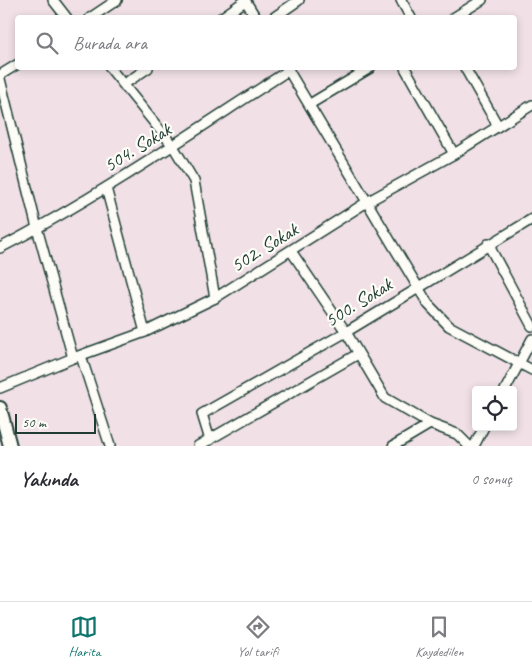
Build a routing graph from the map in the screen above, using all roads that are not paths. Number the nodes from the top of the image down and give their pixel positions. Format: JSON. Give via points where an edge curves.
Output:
{"nodes":[{"id":1,"x":53,"y":0,"type":"edge"},
{"id":2,"x":117,"y":0,"type":"edge"},
{"id":3,"x":245,"y":0,"type":"edge"},
{"id":4,"x":299,"y":0,"type":"edge"},
{"id":5,"x":401,"y":0,"type":"edge"},
{"id":6,"x":482,"y":0,"type":"edge"},
{"id":7,"x":65,"y":15,"type":"edge"},
{"id":8,"x":94,"y":15,"type":"edge"},
{"id":9,"x":225,"y":15,"type":"edge"},
{"id":10,"x":254,"y":15,"type":"edge"},
{"id":11,"x":277,"y":15,"type":"edge"},
{"id":12,"x":409,"y":15,"type":"edge"},
{"id":13,"x":458,"y":15,"type":"edge"},
{"id":14,"x":15,"y":66,"type":"edge"},
{"id":15,"x":112,"y":70,"type":"edge"},
{"id":16,"x":145,"y":70,"type":"edge"},
{"id":17,"x":287,"y":70,"type":"edge"},
{"id":18,"x":289,"y":70,"type":"edge"},
{"id":19,"x":367,"y":70,"type":"edge"},
{"id":20,"x":406,"y":70,"type":"edge"},
{"id":21,"x":466,"y":70,"type":"edge"},
{"id":22,"x":0,"y":75,"type":"edge"},
{"id":23,"x":0,"y":79,"type":"edge"},
{"id":24,"x":124,"y":84,"type":"junction"},
{"id":25,"x":310,"y":104,"type":"junction"},
{"id":26,"x":532,"y":105,"type":"edge"},
{"id":27,"x":498,"y":126,"type":"junction"},
{"id":28,"x":173,"y":146,"type":"junction"},
{"id":29,"x":454,"y":154,"type":"junction"},
{"id":30,"x":106,"y":188,"type":"junction"},
{"id":31,"x":367,"y":202,"type":"junction"},
{"id":32,"x":532,"y":219,"type":"edge"},
{"id":33,"x":37,"y":228,"type":"junction"},
{"id":34,"x":488,"y":244,"type":"junction"},
{"id":35,"x":0,"y":248,"type":"edge"},
{"id":36,"x":291,"y":251,"type":"junction"},
{"id":37,"x":418,"y":286,"type":"junction"},
{"id":38,"x":215,"y":298,"type":"junction"},
{"id":39,"x":532,"y":326,"type":"edge"},
{"id":40,"x":146,"y":332,"type":"junction"},
{"id":41,"x":346,"y":332,"type":"junction"},
{"id":42,"x":532,"y":339,"type":"edge"},
{"id":43,"x":358,"y":354,"type":"junction"},
{"id":44,"x":77,"y":357,"type":"junction"},
{"id":45,"x":519,"y":364,"type":"junction"},
{"id":46,"x":532,"y":370,"type":"edge"},
{"id":47,"x":507,"y":386,"type":"edge"},
{"id":48,"x":0,"y":388,"type":"edge"},
{"id":49,"x":0,"y":408,"type":"edge"},
{"id":50,"x":430,"y":424,"type":"junction"},
{"id":51,"x":482,"y":431,"type":"edge"},
{"id":52,"x":210,"y":440,"type":"junction"},
{"id":53,"x":10,"y":446,"type":"edge"},
{"id":54,"x":110,"y":446,"type":"edge"},
{"id":55,"x":198,"y":446,"type":"edge"},
{"id":56,"x":392,"y":446,"type":"edge"},
{"id":57,"x":469,"y":446,"type":"edge"},
{"id":58,"x":474,"y":446,"type":"edge"}],
"edges":[{"from":1,"to":7,"type":"street"},
{"from":2,"to":8,"type":"street"},
{"from":3,"to":9,"type":"street"},
{"from":3,"to":10,"type":"street"},
{"from":4,"to":11,"type":"street"},
{"from":5,"to":12,"type":"street"},
{"from":6,"to":13,"type":"street"},
{"from":14,"to":22,"type":"street"},
{"from":15,"to":24,"type":"street"},
{"from":16,"to":24,"type":"street"},
{"from":17,"to":28,"type":"street","name":"504. Sokak"},
{"from":18,"to":25,"type":"street"},
{"from":19,"to":25,"type":"street"},
{"from":20,"to":29,"type":"street"},
{"from":21,"to":27,"type":"street"},
{"from":23,"to":33,"type":"street"},
{"from":24,"to":28,"type":"street"},
{"from":25,"to":31,"type":"street"},
{"from":26,"to":27,"type":"street","name":"502. Sokak"},
{"from":27,"to":29,"type":"street","name":"502. Sokak"},
{"from":28,"to":30,"type":"street","name":"504. Sokak"},
{"from":28,"to":38,"type":"street","via":[[194,181]]},
{"from":29,"to":31,"type":"street","name":"502. Sokak"},
{"from":30,"to":33,"type":"street","name":"504. Sokak"},
{"from":30,"to":40,"type":"street"},
{"from":31,"to":36,"type":"street","name":"502. Sokak"},
{"from":31,"to":37,"type":"street"},
{"from":32,"to":34,"type":"street","name":"500. Sokak"},
{"from":33,"to":35,"type":"street","name":"504. Sokak"},
{"from":33,"to":44,"type":"street"},
{"from":34,"to":37,"type":"street","name":"500. Sokak"},
{"from":34,"to":39,"type":"street"},
{"from":36,"to":38,"type":"street","name":"502. Sokak"},
{"from":36,"to":41,"type":"street"},
{"from":37,"to":41,"type":"street","name":"500. Sokak"},
{"from":37,"to":45,"type":"street","via":[[428,304],[449,326]]},
{"from":38,"to":40,"type":"street","name":"502. Sokak"},
{"from":40,"to":44,"type":"street","name":"502. Sokak"},
{"from":41,"to":43,"type":"street"},
{"from":41,"to":52,"type":"street","name":"500. Sokak","via":[[202,414]]},
{"from":42,"to":45,"type":"street"},
{"from":43,"to":50,"type":"street","via":[[385,398]]},
{"from":43,"to":52,"type":"street"},
{"from":44,"to":48,"type":"street","name":"502. Sokak"},
{"from":44,"to":54,"type":"street"},
{"from":45,"to":46,"type":"street"},
{"from":45,"to":47,"type":"street"},
{"from":49,"to":53,"type":"street"},
{"from":50,"to":56,"type":"street"},
{"from":50,"to":57,"type":"street","via":[[457,434]]},
{"from":51,"to":58,"type":"street"},
{"from":52,"to":55,"type":"street"}]}
